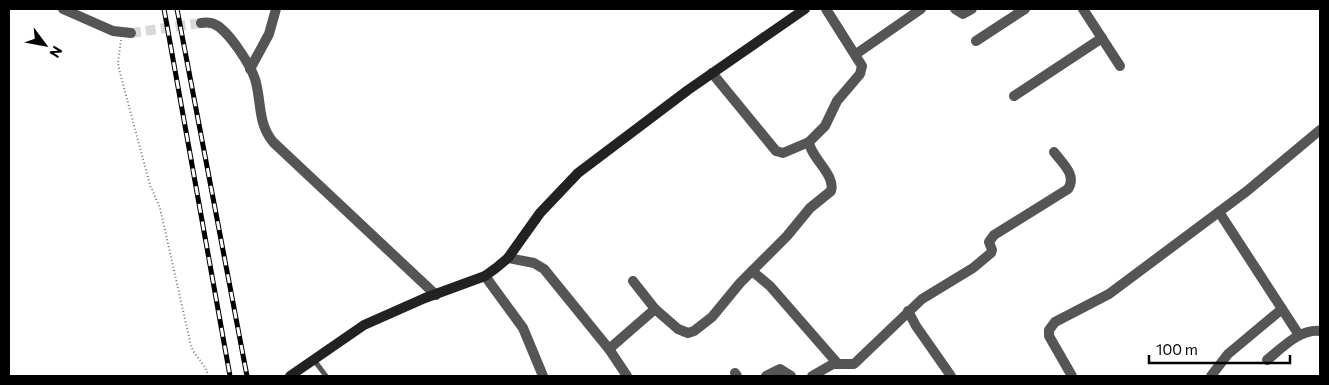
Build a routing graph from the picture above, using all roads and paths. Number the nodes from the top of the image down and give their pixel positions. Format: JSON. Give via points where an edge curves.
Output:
{"nodes":[{"id":1,"x":63,"y":9,"type":"edge"},
{"id":2,"x":276,"y":9,"type":"edge"},
{"id":3,"x":805,"y":9,"type":"edge"},
{"id":4,"x":826,"y":9,"type":"edge"},
{"id":5,"x":921,"y":9,"type":"edge"},
{"id":6,"x":955,"y":9,"type":"edge"},
{"id":7,"x":972,"y":9,"type":"edge"},
{"id":8,"x":1025,"y":9,"type":"edge"},
{"id":9,"x":1083,"y":9,"type":"edge"},
{"id":10,"x":201,"y":23,"type":"tunnel mouth"},
{"id":11,"x":127,"y":33,"type":"joint"},
{"id":12,"x":1102,"y":38,"type":"junction"},
{"id":13,"x":976,"y":41,"type":"dead end"},
{"id":14,"x":856,"y":54,"type":"junction"},
{"id":15,"x":1120,"y":66,"type":"dead end"},
{"id":16,"x":250,"y":69,"type":"junction"},
{"id":17,"x":712,"y":73,"type":"junction"},
{"id":18,"x":1014,"y":96,"type":"dead end"},
{"id":19,"x":1320,"y":130,"type":"edge"},
{"id":20,"x":809,"y":142,"type":"junction"},
{"id":21,"x":1054,"y":152,"type":"dead end"},
{"id":22,"x":1219,"y":212,"type":"junction"},
{"id":23,"x":508,"y":258,"type":"junction"},
{"id":24,"x":752,"y":270,"type":"junction"},
{"id":25,"x":485,"y":276,"type":"junction"},
{"id":26,"x":633,"y":281,"type":"dead end"},
{"id":27,"x":436,"y":294,"type":"junction"},
{"id":28,"x":655,"y":309,"type":"junction"},
{"id":29,"x":1282,"y":309,"type":"junction"},
{"id":30,"x":908,"y":311,"type":"junction"},
{"id":31,"x":1320,"y":331,"type":"edge"},
{"id":32,"x":1299,"y":335,"type":"junction"},
{"id":33,"x":609,"y":348,"type":"junction"},
{"id":34,"x":314,"y":360,"type":"junction"},
{"id":35,"x":1267,"y":360,"type":"dead end"},
{"id":36,"x":838,"y":364,"type":"junction"},
{"id":37,"x":208,"y":376,"type":"edge"},
{"id":38,"x":290,"y":376,"type":"edge"},
{"id":39,"x":326,"y":376,"type":"edge"},
{"id":40,"x":543,"y":376,"type":"edge"},
{"id":41,"x":627,"y":376,"type":"edge"},
{"id":42,"x":766,"y":376,"type":"edge"},
{"id":43,"x":791,"y":376,"type":"edge"},
{"id":44,"x":812,"y":376,"type":"edge"},
{"id":45,"x":951,"y":376,"type":"edge"},
{"id":46,"x":1072,"y":376,"type":"edge"},
{"id":47,"x":1211,"y":376,"type":"edge"}],
"edges":[{"from":1,"to":11,"type":"street"},
{"from":2,"to":16,"type":"street","via":[[269,34]]},
{"from":3,"to":17,"type":"street"},
{"from":4,"to":14,"type":"street"},
{"from":5,"to":14,"type":"street"},
{"from":6,"to":7,"type":"street","via":[[963,14]]},
{"from":8,"to":13,"type":"street"},
{"from":9,"to":12,"type":"street"},
{"from":10,"to":16,"type":"street","via":[[219,26]]},
{"from":11,"to":37,"type":"path","via":[[118,63],[120,73],[150,185],[160,208],[191,346]]},
{"from":12,"to":15,"type":"street"},
{"from":12,"to":18,"type":"street"},
{"from":14,"to":20,"type":"street","via":[[862,66],[860,74],[837,101],[825,126]]},
{"from":16,"to":27,"type":"street","via":[[256,83],[260,120],[267,135]]},
{"from":17,"to":20,"type":"street","via":[[776,151],[783,153]]},
{"from":17,"to":23,"type":"street","via":[[578,173],[540,213]]},
{"from":19,"to":22,"type":"street"},
{"from":20,"to":24,"type":"street","via":[[832,189]]},
{"from":21,"to":30,"type":"street","via":[[1072,177],[1068,189],[994,235],[990,240],[992,250],[989,255]]},
{"from":22,"to":29,"type":"street"},
{"from":22,"to":46,"type":"street","via":[[1109,294],[1055,322],[1049,336]]},
{"from":23,"to":25,"type":"street"},
{"from":23,"to":33,"type":"street","via":[[541,266]]},
{"from":24,"to":28,"type":"street","via":[[712,317],[694,331],[688,333],[678,329]]},
{"from":24,"to":36,"type":"street"},
{"from":25,"to":27,"type":"street"},
{"from":25,"to":40,"type":"street","via":[[523,328]]},
{"from":26,"to":28,"type":"street"},
{"from":27,"to":34,"type":"street","via":[[364,325]]},
{"from":28,"to":33,"type":"street"},
{"from":29,"to":32,"type":"street"},
{"from":29,"to":47,"type":"street","via":[[1228,354]]},
{"from":30,"to":36,"type":"street","via":[[854,364]]},
{"from":30,"to":45,"type":"street"},
{"from":31,"to":32,"type":"street"},
{"from":32,"to":35,"type":"street"},
{"from":33,"to":41,"type":"street"},
{"from":34,"to":38,"type":"street"},
{"from":34,"to":39,"type":"lane"},
{"from":36,"to":44,"type":"street"},
{"from":42,"to":43,"type":"street","via":[[780,369]]}]}
